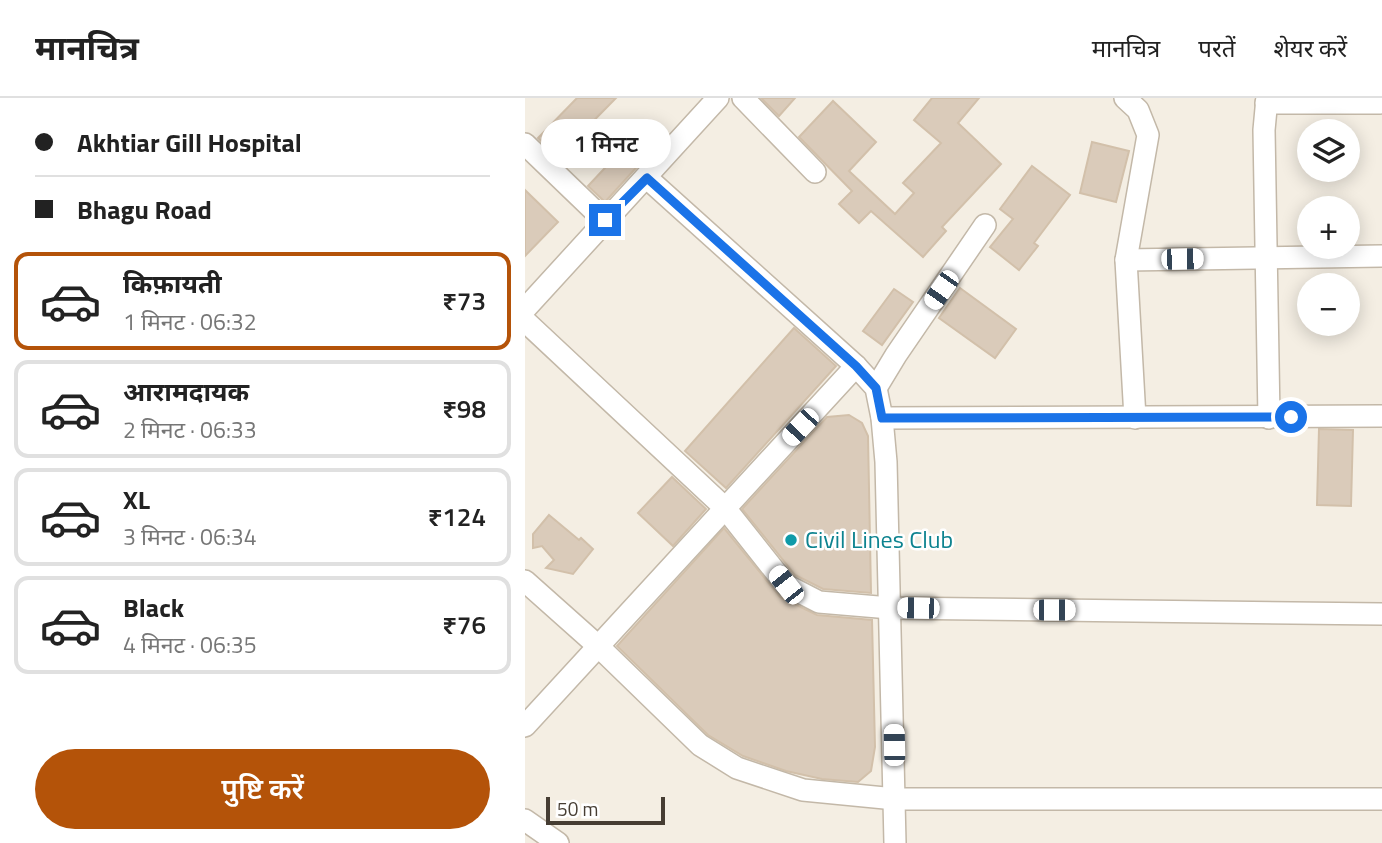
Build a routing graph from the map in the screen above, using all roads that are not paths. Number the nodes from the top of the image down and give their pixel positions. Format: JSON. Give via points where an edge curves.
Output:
{"nodes":[{"id":1,"x":718,"y":98,"type":"edge"},
{"id":2,"x":743,"y":98,"type":"edge"},
{"id":3,"x":1125,"y":98,"type":"edge"},
{"id":4,"x":1266,"y":101,"type":"edge"},
{"id":5,"x":1380,"y":103,"type":"dead end"},
{"id":6,"x":525,"y":144,"type":"edge"},
{"id":7,"x":815,"y":172,"type":"dead end"},
{"id":8,"x":647,"y":178,"type":"junction"},
{"id":9,"x":605,"y":220,"type":"junction"},
{"id":10,"x":985,"y":225,"type":"dead end"},
{"id":11,"x":1382,"y":256,"type":"edge"},
{"id":12,"x":1265,"y":258,"type":"junction"},
{"id":13,"x":1126,"y":260,"type":"junction"},
{"id":14,"x":525,"y":309,"type":"edge"},
{"id":15,"x":525,"y":321,"type":"edge"},
{"id":16,"x":856,"y":366,"type":"junction"},
{"id":17,"x":876,"y":388,"type":"junction"},
{"id":18,"x":1382,"y":416,"type":"edge"},
{"id":19,"x":882,"y":418,"type":"junction"},
{"id":20,"x":1135,"y":418,"type":"junction"},
{"id":21,"x":1269,"y":418,"type":"junction"},
{"id":22,"x":725,"y":508,"type":"junction"},
{"id":23,"x":525,"y":581,"type":"edge"},
{"id":24,"x":890,"y":608,"type":"junction"},
{"id":25,"x":1382,"y":614,"type":"edge"},
{"id":26,"x":598,"y":646,"type":"junction"},
{"id":27,"x":525,"y":726,"type":"edge"},
{"id":28,"x":895,"y":799,"type":"junction"},
{"id":29,"x":1382,"y":799,"type":"edge"},
{"id":30,"x":525,"y":820,"type":"edge"},
{"id":31,"x":558,"y":843,"type":"edge"},
{"id":32,"x":895,"y":843,"type":"edge"}],
"edges":[{"from":1,"to":8,"type":"street"},
{"from":2,"to":7,"type":"street"},
{"from":3,"to":13,"type":"street","via":[[1138,110],[1148,135]]},
{"from":4,"to":5,"type":"street"},
{"from":4,"to":12,"type":"street"},
{"from":6,"to":9,"type":"street"},
{"from":8,"to":9,"type":"street"},
{"from":8,"to":16,"type":"street"},
{"from":9,"to":14,"type":"street"},
{"from":10,"to":17,"type":"street"},
{"from":11,"to":12,"type":"street"},
{"from":12,"to":13,"type":"street"},
{"from":12,"to":21,"type":"street"},
{"from":13,"to":20,"type":"street"},
{"from":15,"to":22,"type":"street"},
{"from":16,"to":17,"type":"street"},
{"from":16,"to":22,"type":"street"},
{"from":17,"to":19,"type":"street"},
{"from":18,"to":21,"type":"street"},
{"from":19,"to":20,"type":"street"},
{"from":19,"to":24,"type":"street"},
{"from":20,"to":21,"type":"street"},
{"from":22,"to":24,"type":"street","via":[[786,585],[819,602]]},
{"from":22,"to":26,"type":"street"},
{"from":23,"to":26,"type":"street"},
{"from":24,"to":25,"type":"street"},
{"from":24,"to":28,"type":"street"},
{"from":26,"to":27,"type":"street"},
{"from":26,"to":28,"type":"street","via":[[700,745],[737,768],[803,790]]},
{"from":28,"to":29,"type":"street"},
{"from":28,"to":32,"type":"street"},
{"from":30,"to":31,"type":"street"}]}
